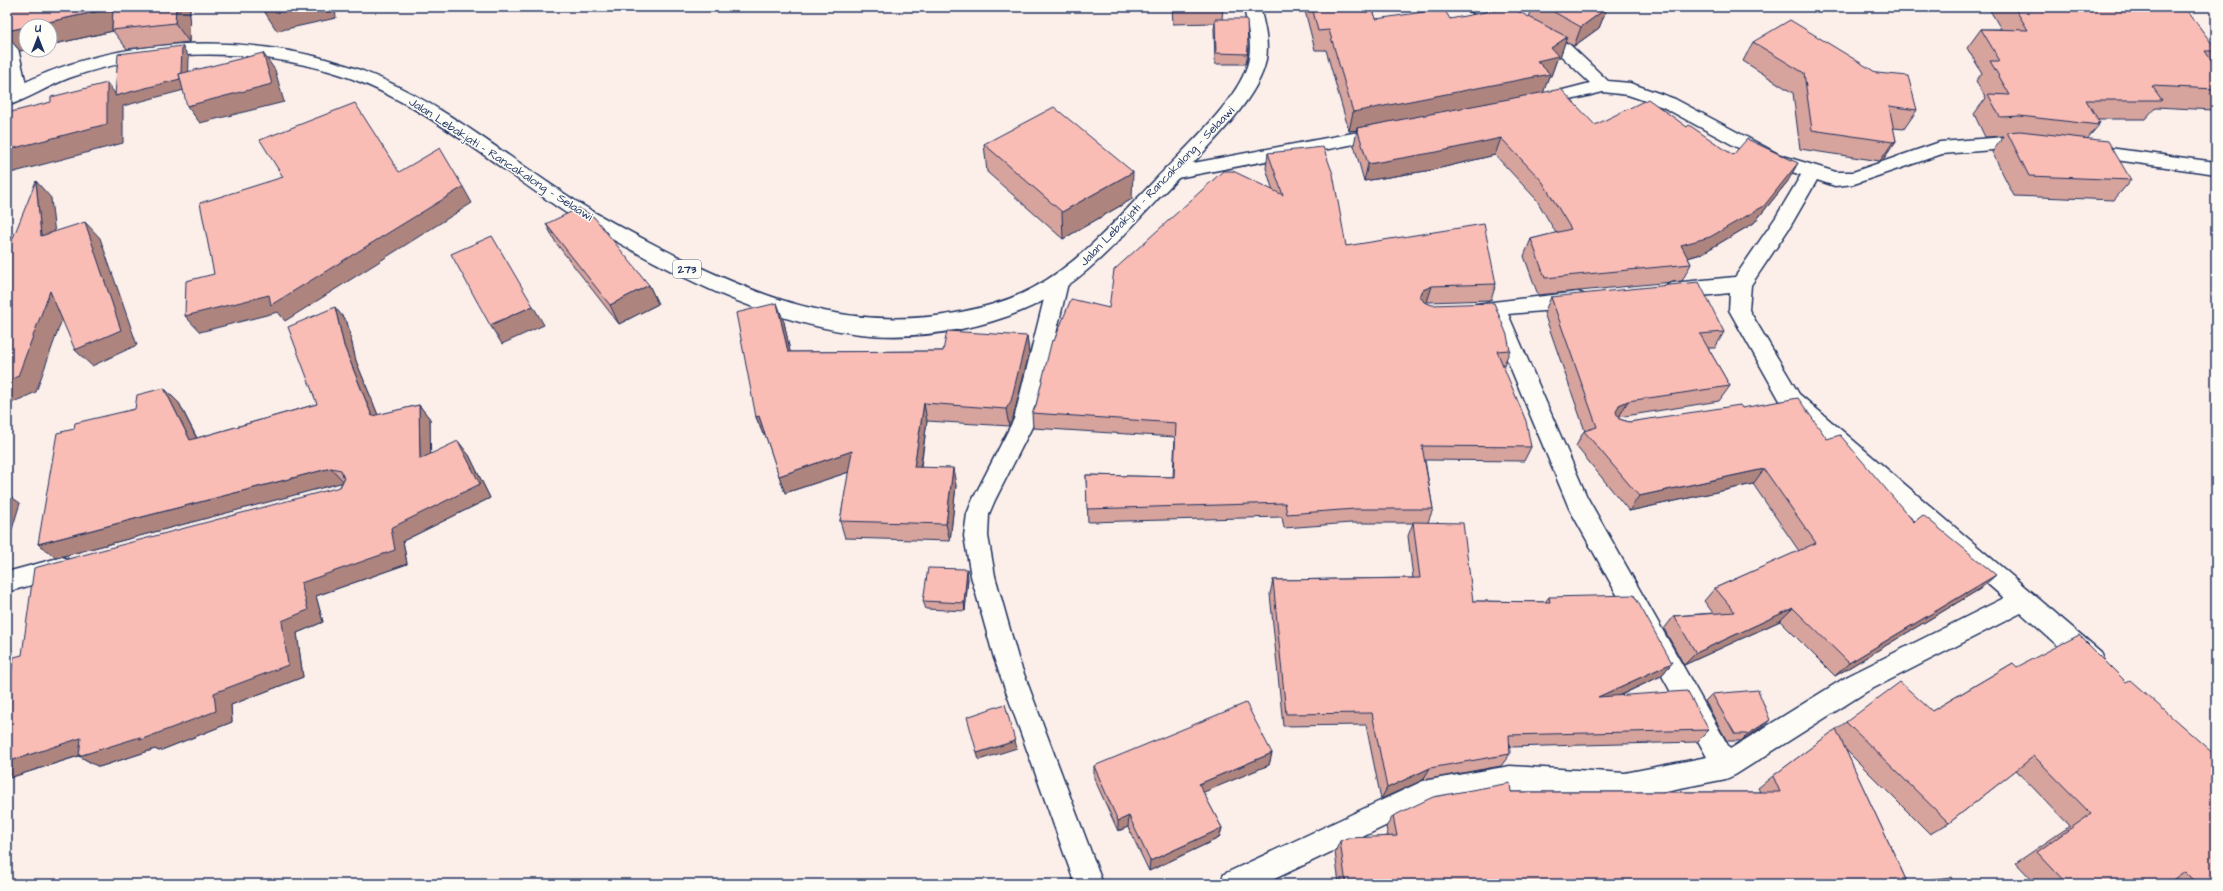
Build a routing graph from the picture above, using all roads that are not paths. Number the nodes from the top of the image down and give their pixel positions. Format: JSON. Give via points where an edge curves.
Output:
{"nodes":[{"id":1,"x":1252,"y":7,"type":"edge"},
{"id":2,"x":1475,"y":7,"type":"edge"},
{"id":3,"x":8,"y":25,"type":"edge"},
{"id":4,"x":1603,"y":86,"type":"junction"},
{"id":5,"x":13,"y":96,"type":"edge"},
{"id":6,"x":1524,"y":105,"type":"edge"},
{"id":7,"x":1402,"y":130,"type":"edge"},
{"id":8,"x":2043,"y":147,"type":"edge"},
{"id":9,"x":2066,"y":149,"type":"edge"},
{"id":10,"x":2216,"y":168,"type":"edge"},
{"id":11,"x":1172,"y":173,"type":"junction"},
{"id":12,"x":1811,"y":173,"type":"junction"},
{"id":13,"x":1058,"y":283,"type":"junction"},
{"id":14,"x":1741,"y":284,"type":"junction"},
{"id":15,"x":1657,"y":293,"type":"edge"},
{"id":16,"x":1596,"y":299,"type":"edge"},
{"id":17,"x":1496,"y":308,"type":"junction"},
{"id":18,"x":1465,"y":310,"type":"edge"},
{"id":19,"x":1792,"y":400,"type":"junction"},
{"id":20,"x":1768,"y":404,"type":"edge"},
{"id":21,"x":84,"y":561,"type":"edge"},
{"id":22,"x":7,"y":582,"type":"edge"},
{"id":23,"x":2024,"y":600,"type":"junction"},
{"id":24,"x":2108,"y":674,"type":"edge"},
{"id":25,"x":1726,"y":766,"type":"junction"},
{"id":26,"x":1089,"y":884,"type":"edge"},
{"id":27,"x":1234,"y":884,"type":"edge"}],
"edges":[{"from":1,"to":11,"type":"street","name":"Jalan Lebakjati - Rancakalong - Selaawi","number":"273","via":[[1260,53],[1250,84],[1236,104]]},
{"from":2,"to":4,"type":"street","via":[[1505,18],[1563,48]]},
{"from":3,"to":5,"type":"street"},
{"from":4,"to":6,"type":"street"},
{"from":4,"to":12,"type":"street","via":[[1630,89],[1669,103],[1773,159]]},
{"from":5,"to":13,"type":"street","name":"Jalan Lebakjati - Rancakalong - Selaawi","number":"273","via":[[79,70],[155,50],[196,47],[234,48],[269,53],[342,69],[406,96],[455,126],[568,205],[660,258],[723,286],[808,316],[860,326],[903,328],[993,313],[1029,300]]},
{"from":7,"to":11,"type":"street"},
{"from":8,"to":12,"type":"street","via":[[2005,143],[1940,148],[1854,178],[1835,179]]},
{"from":9,"to":10,"type":"street"},
{"from":11,"to":13,"type":"street","name":"Jalan Lebakjati - Rancakalong - Selaawi","number":"273","via":[[1091,257]]},
{"from":12,"to":14,"type":"street","via":[[1783,222]]},
{"from":13,"to":26,"type":"street","via":[[1025,419],[984,499],[978,514],[976,536],[982,576],[1006,658]]},
{"from":14,"to":15,"type":"street"},
{"from":14,"to":19,"type":"street","via":[[1739,310]]},
{"from":16,"to":17,"type":"street"},
{"from":17,"to":18,"type":"street"},
{"from":17,"to":25,"type":"street","via":[[1577,501]]},
{"from":19,"to":20,"type":"street"},
{"from":19,"to":23,"type":"street"},
{"from":21,"to":22,"type":"street"},
{"from":23,"to":24,"type":"street"},
{"from":23,"to":25,"type":"street","via":[[1857,684]]},
{"from":25,"to":27,"type":"street","via":[[1624,786],[1510,778],[1423,794]]}]}
